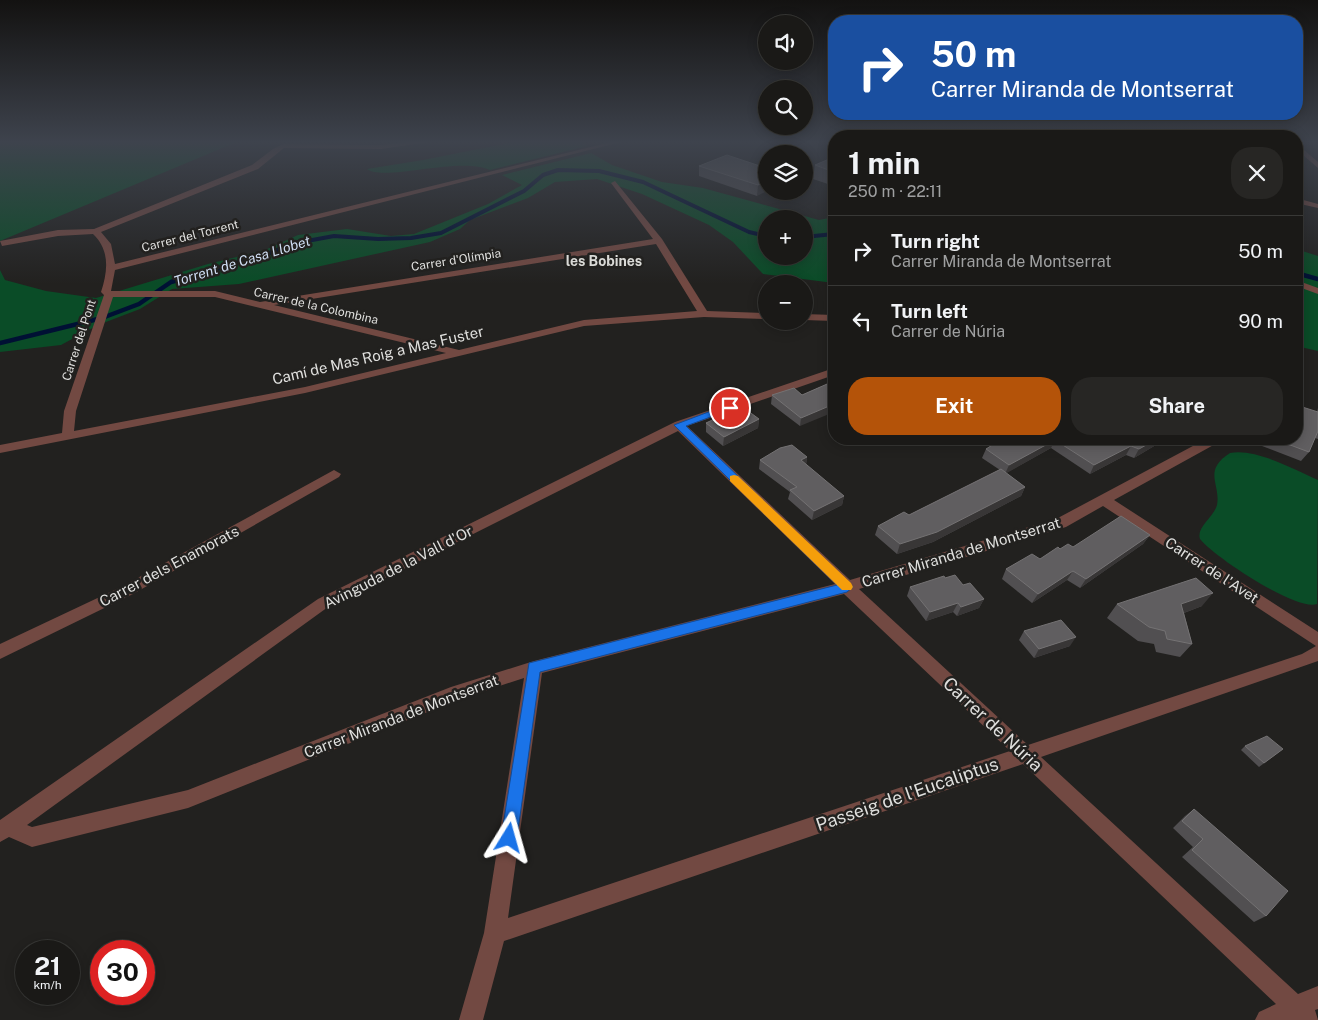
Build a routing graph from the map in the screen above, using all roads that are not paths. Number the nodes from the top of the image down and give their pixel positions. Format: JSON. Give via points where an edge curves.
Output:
{"nodes":[{"id":1,"x":201,"y":189,"type":"edge"},
{"id":2,"x":431,"y":189,"type":"edge"},
{"id":3,"x":619,"y":189,"type":"edge"},
{"id":4,"x":1303,"y":202,"type":"edge"},
{"id":5,"x":1318,"y":206,"type":"edge"},
{"id":6,"x":95,"y":231,"type":"junction"},
{"id":7,"x":659,"y":240,"type":"junction"},
{"id":8,"x":2,"y":243,"type":"dead end"},
{"id":9,"x":112,"y":268,"type":"junction"},
{"id":10,"x":1303,"y":286,"type":"edge"},
{"id":11,"x":1303,"y":288,"type":"edge"},
{"id":12,"x":1318,"y":291,"type":"edge"},
{"id":13,"x":109,"y":294,"type":"junction"},
{"id":14,"x":1318,"y":303,"type":"edge"},
{"id":15,"x":258,"y":305,"type":"junction"},
{"id":16,"x":704,"y":314,"type":"junction"},
{"id":17,"x":758,"y":316,"type":"edge"},
{"id":18,"x":813,"y":317,"type":"edge"},
{"id":19,"x":828,"y":318,"type":"edge"},
{"id":20,"x":461,"y":353,"type":"junction"},
{"id":21,"x":828,"y":373,"type":"edge"},
{"id":22,"x":679,"y":425,"type":"junction"},
{"id":23,"x":68,"y":435,"type":"junction"},
{"id":24,"x":1204,"y":445,"type":"edge"},
{"id":25,"x":0,"y":449,"type":"edge"},
{"id":26,"x":334,"y":474,"type":"dead end"},
{"id":27,"x":1105,"y":500,"type":"junction"},
{"id":28,"x":847,"y":587,"type":"junction"},
{"id":29,"x":1318,"y":640,"type":"edge"},
{"id":30,"x":0,"y":652,"type":"edge"},
{"id":31,"x":1318,"y":652,"type":"edge"},
{"id":32,"x":534,"y":668,"type":"junction"},
{"id":33,"x":1025,"y":754,"type":"junction"},
{"id":34,"x":4,"y":829,"type":"edge"},
{"id":35,"x":495,"y":933,"type":"junction"},
{"id":36,"x":1318,"y":997,"type":"edge"},
{"id":37,"x":1302,"y":1013,"type":"edge"},
{"id":38,"x":471,"y":1020,"type":"edge"},
{"id":39,"x":1267,"y":1020,"type":"edge"}],
"edges":[{"from":1,"to":6,"type":"street"},
{"from":2,"to":9,"type":"street","name":"Carrer del Torrent"},
{"from":3,"to":7,"type":"street"},
{"from":4,"to":5,"type":"street"},
{"from":6,"to":8,"type":"street","via":[[75,231]]},
{"from":6,"to":9,"type":"street","via":[[100,234]]},
{"from":7,"to":15,"type":"street","name":"Carrer d'Olímpia"},
{"from":7,"to":16,"type":"street"},
{"from":9,"to":13,"type":"street","name":"Carrer del Pont","via":[[106,292]]},
{"from":10,"to":12,"type":"street"},
{"from":11,"to":14,"type":"street"},
{"from":13,"to":15,"type":"street","name":"Carrer de la Colombina","via":[[215,294]]},
{"from":13,"to":23,"type":"street","name":"Carrer del Pont","via":[[70,411]]},
{"from":15,"to":20,"type":"street","name":"Carrer de la Colombina"},
{"from":16,"to":17,"type":"street","name":"Camí de Mas Roig a Mas Fuster"},
{"from":16,"to":20,"type":"street","name":"Camí de Mas Roig a Mas Fuster","via":[[584,322]]},
{"from":18,"to":19,"type":"street"},
{"from":20,"to":23,"type":"street","name":"Camí de Mas Roig a Mas Fuster","via":[[305,390]]},
{"from":21,"to":22,"type":"street","name":"Avinguda de la Vall d'Or"},
{"from":22,"to":28,"type":"street","name":"Carrer de Núria"},
{"from":22,"to":34,"type":"street","name":"Avinguda de la Vall d'Or","via":[[324,603]]},
{"from":23,"to":25,"type":"street","name":"Camí de Mas Roig a Mas Fuster"},
{"from":24,"to":27,"type":"street","name":"Carrer Miranda de Montserrat"},
{"from":26,"to":30,"type":"street","name":"Carrer dels Enamorats","via":[[128,590]]},
{"from":27,"to":28,"type":"street","name":"Carrer Miranda de Montserrat","via":[[1061,523]]},
{"from":27,"to":29,"type":"street","name":"Carrer de l'Avet"},
{"from":28,"to":32,"type":"street","name":"Carrer Miranda de Montserrat"},
{"from":28,"to":33,"type":"street","name":"Carrer de Núria"},
{"from":31,"to":33,"type":"street","name":"Passeig de l'Eucaliptus","via":[[1308,659]]},
{"from":32,"to":34,"type":"street","name":"Carrer Miranda de Montserrat","via":[[457,692],[188,799],[32,836]]},
{"from":32,"to":35,"type":"street"},
{"from":33,"to":35,"type":"street","name":"Passeig de l'Eucaliptus"},
{"from":33,"to":37,"type":"street","name":"Carrer de Núria"},
{"from":35,"to":38,"type":"street"},
{"from":36,"to":37,"type":"street"},
{"from":37,"to":39,"type":"street"}]}
